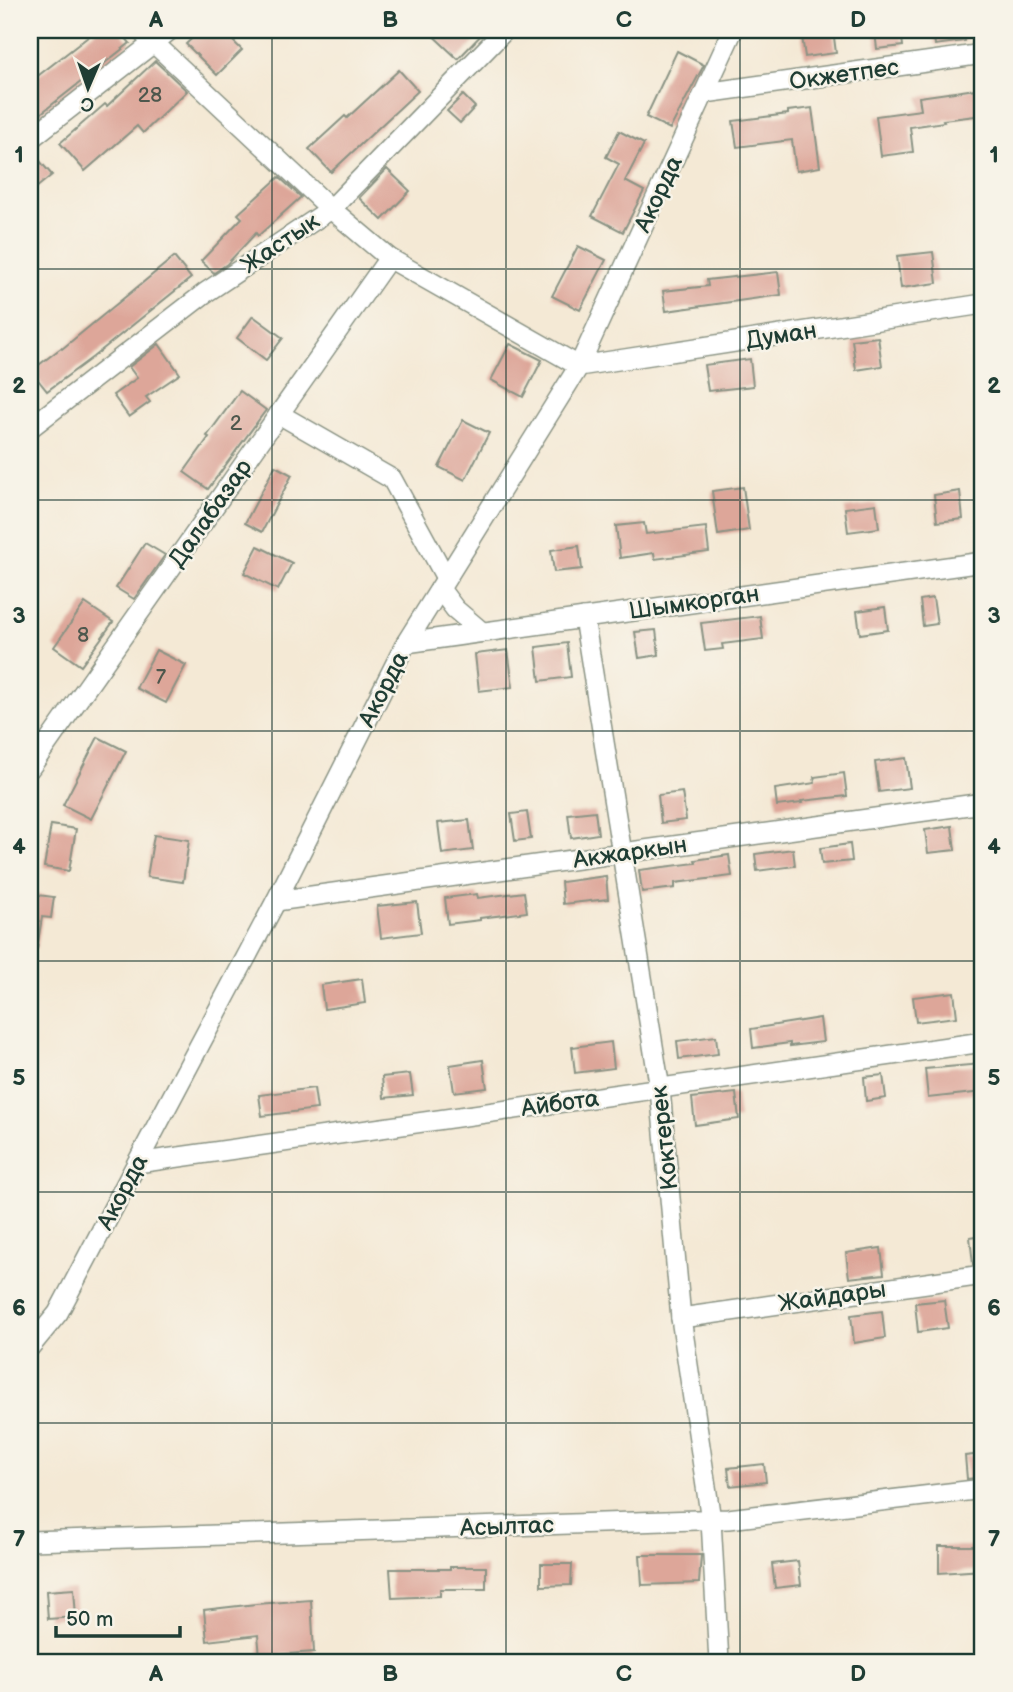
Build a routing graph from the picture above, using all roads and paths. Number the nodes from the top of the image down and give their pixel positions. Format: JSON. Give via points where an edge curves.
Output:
{"nodes":[{"id":1,"x":140,"y":30,"type":"edge"},
{"id":2,"x":170,"y":30,"type":"edge"},
{"id":3,"x":505,"y":30,"type":"edge"},
{"id":4,"x":733,"y":30,"type":"edge"},
{"id":5,"x":155,"y":44,"type":"junction"},
{"id":6,"x":983,"y":54,"type":"edge"},
{"id":7,"x":705,"y":93,"type":"junction"},
{"id":8,"x":30,"y":139,"type":"edge"},
{"id":9,"x":331,"y":209,"type":"junction"},
{"id":10,"x":389,"y":258,"type":"junction"},
{"id":11,"x":983,"y":304,"type":"edge"},
{"id":12,"x":579,"y":366,"type":"junction"},
{"id":13,"x":279,"y":414,"type":"junction"},
{"id":14,"x":30,"y":428,"type":"edge"},
{"id":15,"x":983,"y":562,"type":"edge"},
{"id":16,"x":443,"y":583,"type":"junction"},
{"id":17,"x":584,"y":618,"type":"junction"},
{"id":18,"x":482,"y":632,"type":"junction"},
{"id":19,"x":406,"y":642,"type":"junction"},
{"id":20,"x":30,"y":768,"type":"edge"},
{"id":21,"x":983,"y":803,"type":"edge"},
{"id":22,"x":622,"y":853,"type":"junction"},
{"id":23,"x":276,"y":901,"type":"junction"},
{"id":24,"x":983,"y":1042,"type":"edge"},
{"id":25,"x":660,"y":1089,"type":"junction"},
{"id":26,"x":138,"y":1163,"type":"junction"},
{"id":27,"x":983,"y":1275,"type":"edge"},
{"id":28,"x":681,"y":1318,"type":"junction"},
{"id":29,"x":30,"y":1347,"type":"edge"},
{"id":30,"x":983,"y":1489,"type":"edge"},
{"id":31,"x":711,"y":1520,"type":"junction"},
{"id":32,"x":30,"y":1542,"type":"edge"},
{"id":33,"x":719,"y":1662,"type":"edge"}],
"edges":[{"from":1,"to":5,"type":"street"},
{"from":2,"to":5,"type":"street"},
{"from":3,"to":9,"type":"street","name":"Жастык"},
{"from":4,"to":7,"type":"street","name":"Акорда"},
{"from":5,"to":8,"type":"street"},
{"from":5,"to":9,"type":"street"},
{"from":6,"to":7,"type":"street","name":"Окжетпес"},
{"from":7,"to":12,"type":"street","name":"Акорда"},
{"from":9,"to":10,"type":"street"},
{"from":9,"to":14,"type":"street","name":"Жастык","via":[[205,293]]},
{"from":10,"to":12,"type":"street"},
{"from":10,"to":13,"type":"street","name":"Далабазар"},
{"from":11,"to":12,"type":"street","name":"Думан"},
{"from":12,"to":16,"type":"street","name":"Акорда"},
{"from":13,"to":16,"type":"street","via":[[392,479]]},
{"from":13,"to":20,"type":"street","name":"Далабазар"},
{"from":15,"to":17,"type":"street","name":"Шымкорган"},
{"from":16,"to":18,"type":"street","via":[[455,609]]},
{"from":16,"to":19,"type":"street","name":"Акорда"},
{"from":17,"to":18,"type":"street","name":"Шымкорган"},
{"from":17,"to":22,"type":"street","name":"Коктерек"},
{"from":18,"to":19,"type":"street","name":"Шымкорган"},
{"from":19,"to":23,"type":"street","name":"Акорда"},
{"from":21,"to":22,"type":"street","name":"Акжаркын"},
{"from":22,"to":23,"type":"street","name":"Акжаркын"},
{"from":22,"to":25,"type":"street","name":"Коктерек"},
{"from":23,"to":26,"type":"street","name":"Акорда"},
{"from":24,"to":25,"type":"street","name":"Айбота"},
{"from":25,"to":26,"type":"street","name":"Айбота"},
{"from":25,"to":28,"type":"street","name":"Коктерек"},
{"from":26,"to":29,"type":"street","name":"Акорда","via":[[58,1313]]},
{"from":27,"to":28,"type":"street","name":"Жайдары"},
{"from":28,"to":31,"type":"street","name":"Коктерек"},
{"from":30,"to":31,"type":"street","name":"Асылтас"},
{"from":31,"to":32,"type":"street","name":"Асылтас"},
{"from":31,"to":33,"type":"street","name":"Коктерек"}]}
